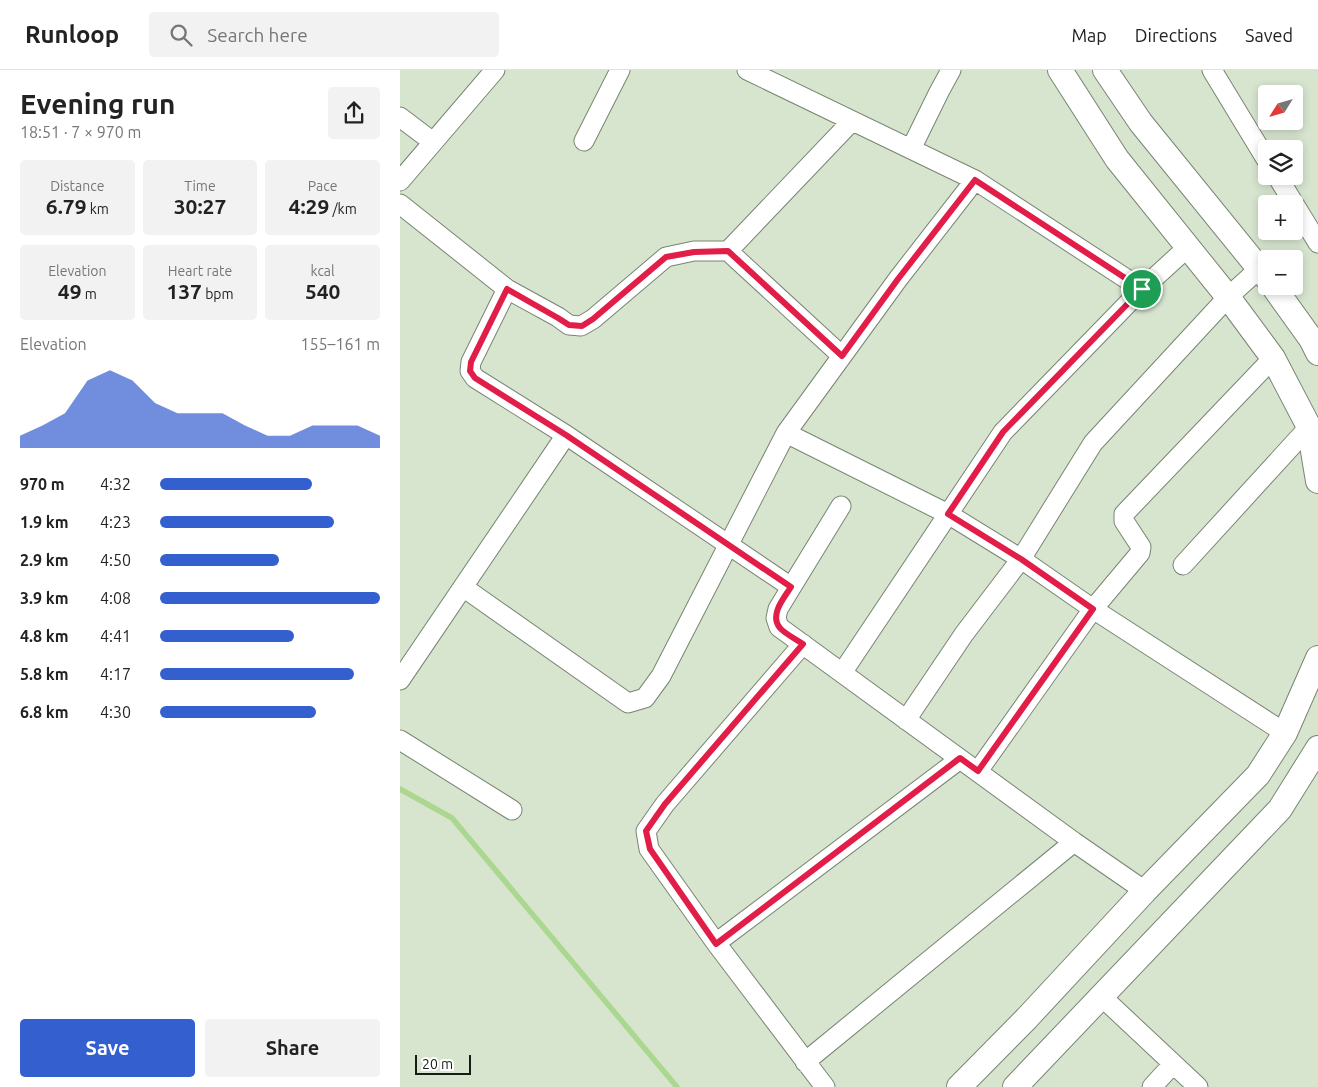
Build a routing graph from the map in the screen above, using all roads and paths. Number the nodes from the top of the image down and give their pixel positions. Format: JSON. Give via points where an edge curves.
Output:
{"nodes":[{"id":1,"x":495,"y":70,"type":"edge"},
{"id":2,"x":620,"y":70,"type":"edge"},
{"id":3,"x":952,"y":70,"type":"edge"},
{"id":4,"x":1060,"y":70,"type":"edge"},
{"id":5,"x":1105,"y":70,"type":"edge"},
{"id":6,"x":1212,"y":70,"type":"edge"},
{"id":7,"x":757,"y":72,"type":"edge"},
{"id":8,"x":400,"y":117,"type":"edge"},
{"id":9,"x":852,"y":121,"type":"junction"},
{"id":10,"x":584,"y":141,"type":"dead end"},
{"id":11,"x":433,"y":142,"type":"junction"},
{"id":12,"x":1258,"y":146,"type":"edge"},
{"id":13,"x":911,"y":150,"type":"junction"},
{"id":14,"x":975,"y":180,"type":"junction"},
{"id":15,"x":400,"y":182,"type":"edge"},
{"id":16,"x":1283,"y":185,"type":"edge"},
{"id":17,"x":400,"y":204,"type":"edge"},
{"id":18,"x":1318,"y":243,"type":"edge"},
{"id":19,"x":1188,"y":248,"type":"junction"},
{"id":20,"x":728,"y":251,"type":"junction"},
{"id":21,"x":1258,"y":267,"type":"edge"},
{"id":22,"x":1258,"y":281,"type":"edge"},
{"id":23,"x":507,"y":289,"type":"junction"},
{"id":24,"x":1142,"y":289,"type":"junction"},
{"id":25,"x":1279,"y":295,"type":"edge"},
{"id":26,"x":1228,"y":297,"type":"junction"},
{"id":27,"x":1318,"y":353,"type":"edge"},
{"id":28,"x":842,"y":356,"type":"junction"},
{"id":29,"x":1273,"y":358,"type":"junction"},
{"id":30,"x":1309,"y":427,"type":"junction"},
{"id":31,"x":786,"y":433,"type":"junction"},
{"id":32,"x":566,"y":435,"type":"junction"},
{"id":33,"x":1318,"y":480,"type":"edge"},
{"id":34,"x":841,"y":506,"type":"dead end"},
{"id":35,"x":948,"y":514,"type":"junction"},
{"id":36,"x":728,"y":546,"type":"junction"},
{"id":37,"x":1021,"y":559,"type":"junction"},
{"id":38,"x":1183,"y":565,"type":"dead end"},
{"id":39,"x":463,"y":587,"type":"junction"},
{"id":40,"x":791,"y":587,"type":"junction"},
{"id":41,"x":1093,"y":609,"type":"junction"},
{"id":42,"x":803,"y":644,"type":"junction"},
{"id":43,"x":1318,"y":658,"type":"edge"},
{"id":44,"x":842,"y":673,"type":"junction"},
{"id":45,"x":400,"y":680,"type":"edge"},
{"id":46,"x":906,"y":720,"type":"junction"},
{"id":47,"x":1285,"y":733,"type":"junction"},
{"id":48,"x":400,"y":740,"type":"edge"},
{"id":49,"x":1318,"y":748,"type":"edge"},
{"id":50,"x":960,"y":758,"type":"junction"},
{"id":51,"x":978,"y":771,"type":"junction"},
{"id":52,"x":512,"y":810,"type":"dead end"},
{"id":53,"x":1074,"y":842,"type":"junction"},
{"id":54,"x":1145,"y":890,"type":"junction"},
{"id":55,"x":716,"y":944,"type":"junction"},
{"id":56,"x":1102,"y":997,"type":"junction"},
{"id":57,"x":805,"y":1062,"type":"junction"},
{"id":58,"x":1174,"y":1064,"type":"junction"},
{"id":59,"x":825,"y":1087,"type":"edge"},
{"id":60,"x":959,"y":1087,"type":"edge"},
{"id":61,"x":1015,"y":1087,"type":"edge"},
{"id":62,"x":1152,"y":1087,"type":"edge"},
{"id":63,"x":1198,"y":1087,"type":"edge"}],
"edges":[{"from":1,"to":11,"type":"street"},
{"from":2,"to":10,"type":"street"},
{"from":3,"to":13,"type":"street"},
{"from":4,"to":19,"type":"street","via":[[1117,159]]},
{"from":5,"to":21,"type":"street","via":[[1140,123]]},
{"from":6,"to":12,"type":"street"},
{"from":7,"to":9,"type":"street"},
{"from":8,"to":11,"type":"street"},
{"from":9,"to":13,"type":"street"},
{"from":9,"to":20,"type":"street"},
{"from":11,"to":15,"type":"street"},
{"from":13,"to":14,"type":"street"},
{"from":14,"to":24,"type":"street"},
{"from":14,"to":28,"type":"street"},
{"from":16,"to":18,"type":"street"},
{"from":17,"to":23,"type":"street"},
{"from":19,"to":24,"type":"street"},
{"from":19,"to":26,"type":"street"},
{"from":20,"to":23,"type":"street","via":[[666,257],[582,326],[569,325]]},
{"from":20,"to":28,"type":"street"},
{"from":22,"to":26,"type":"street"},
{"from":23,"to":32,"type":"street","via":[[471,362],[470,371],[475,378]]},
{"from":24,"to":35,"type":"street","via":[[1003,432]]},
{"from":25,"to":27,"type":"street"},
{"from":26,"to":29,"type":"street"},
{"from":26,"to":37,"type":"street","via":[[1093,443]]},
{"from":28,"to":31,"type":"street"},
{"from":29,"to":30,"type":"street"},
{"from":29,"to":41,"type":"street","via":[[1124,514],[1124,521],[1139,542],[1140,553]]},
{"from":30,"to":33,"type":"street"},
{"from":30,"to":38,"type":"street"},
{"from":31,"to":35,"type":"street"},
{"from":31,"to":36,"type":"street"},
{"from":32,"to":36,"type":"street"},
{"from":32,"to":39,"type":"street"},
{"from":34,"to":40,"type":"street"},
{"from":35,"to":37,"type":"street"},
{"from":35,"to":44,"type":"street"},
{"from":36,"to":39,"type":"street","via":[[661,676],[644,698],[628,703]]},
{"from":36,"to":40,"type":"street"},
{"from":37,"to":41,"type":"street"},
{"from":37,"to":46,"type":"street","via":[[964,634]]},
{"from":39,"to":45,"type":"street"},
{"from":40,"to":42,"type":"street","via":[[776,618],[779,628]]},
{"from":41,"to":47,"type":"street"},
{"from":41,"to":51,"type":"street"},
{"from":42,"to":44,"type":"street"},
{"from":42,"to":55,"type":"street","via":[[665,804],[646,831],[650,849]]},
{"from":43,"to":47,"type":"street"},
{"from":44,"to":46,"type":"street"},
{"from":46,"to":50,"type":"street"},
{"from":47,"to":54,"type":"street","via":[[1258,775]]},
{"from":48,"to":52,"type":"street"},
{"from":49,"to":56,"type":"street","via":[[1280,809]]},
{"from":50,"to":51,"type":"street"},
{"from":50,"to":55,"type":"street"},
{"from":51,"to":53,"type":"street"},
{"from":53,"to":54,"type":"street"},
{"from":53,"to":57,"type":"street"},
{"from":54,"to":60,"type":"street"},
{"from":55,"to":57,"type":"street"},
{"from":56,"to":58,"type":"street"},
{"from":56,"to":61,"type":"street"},
{"from":57,"to":59,"type":"street"},
{"from":58,"to":62,"type":"street"},
{"from":58,"to":63,"type":"street"}]}
